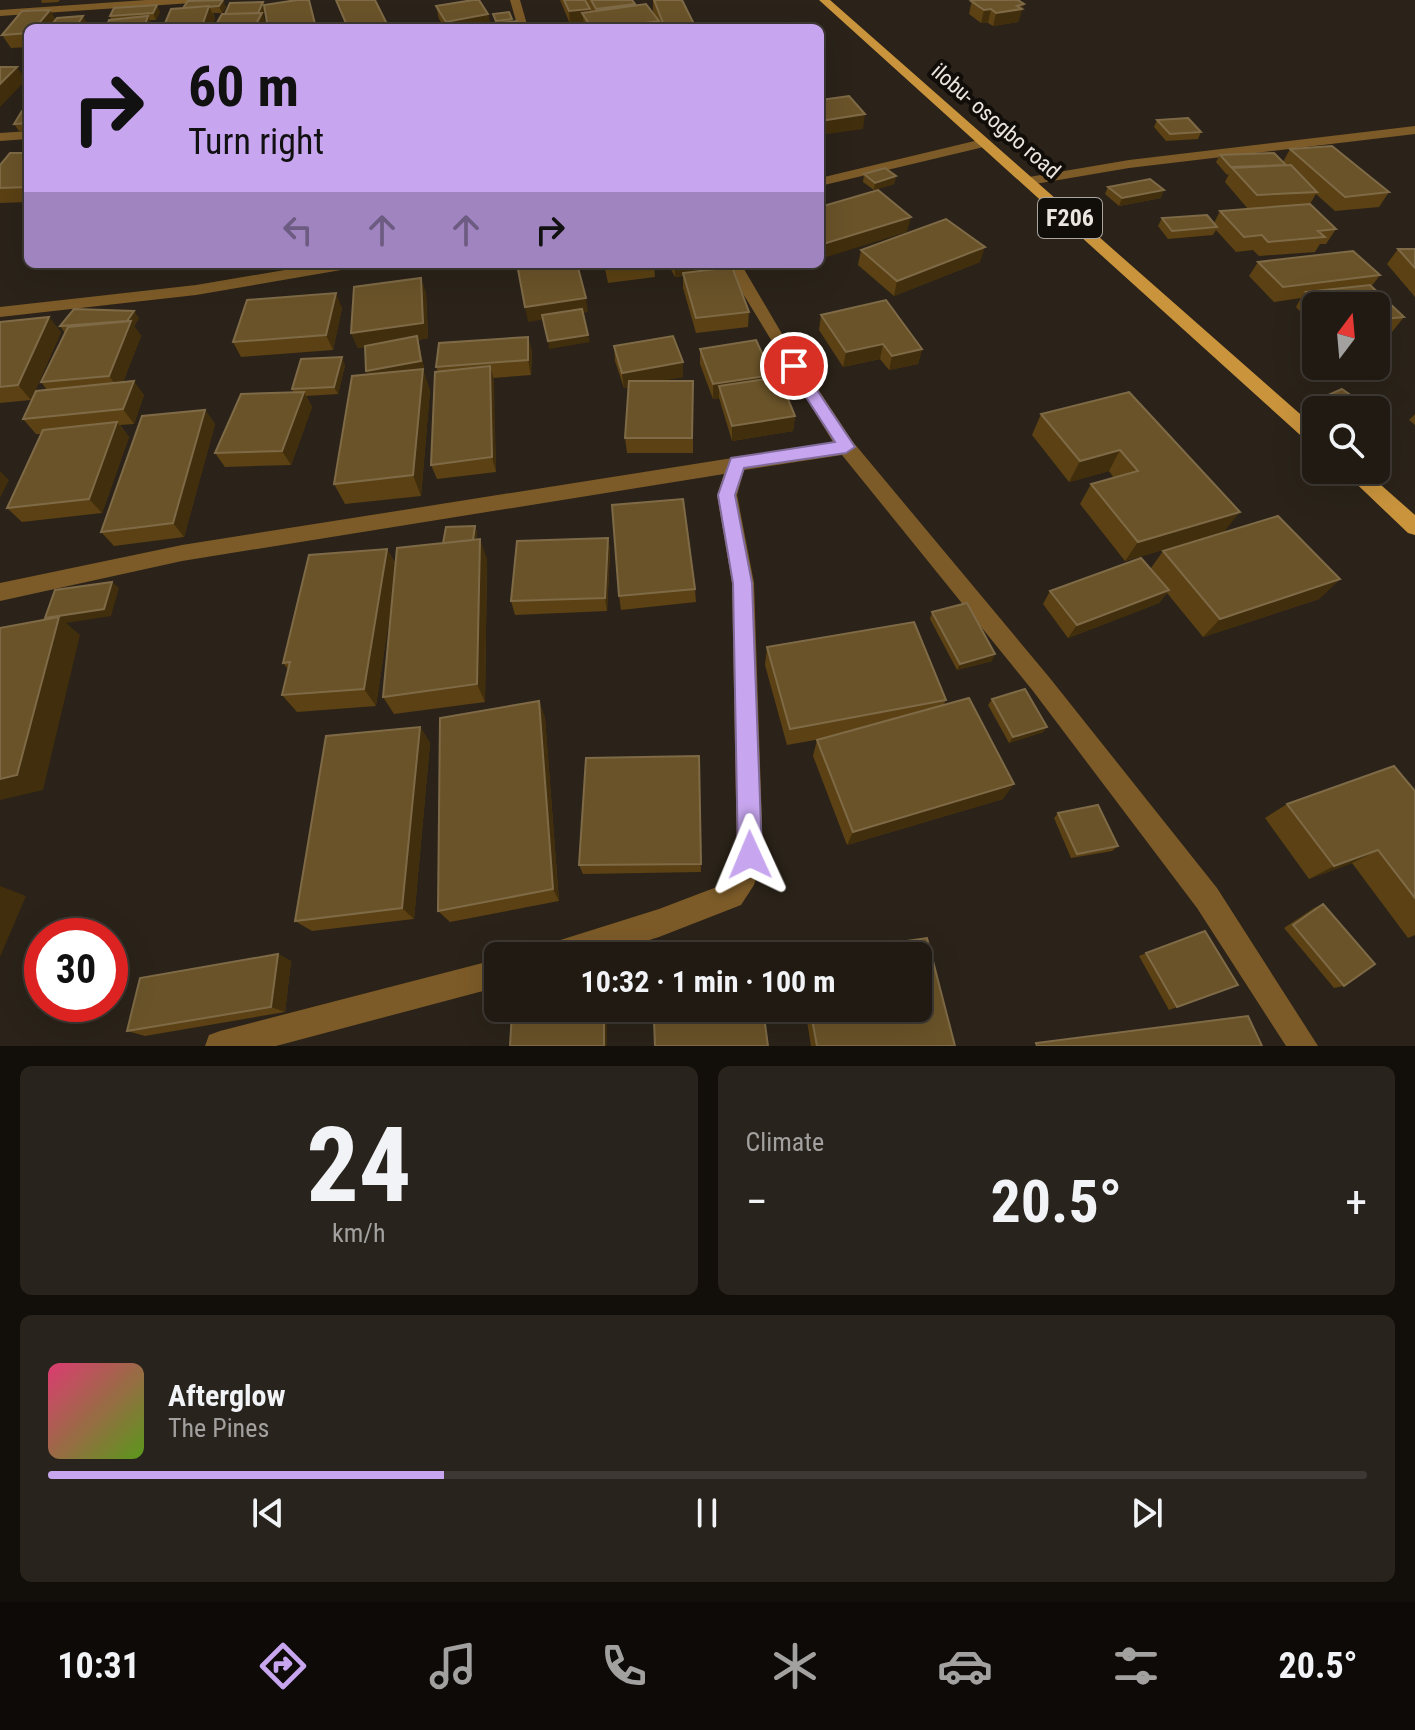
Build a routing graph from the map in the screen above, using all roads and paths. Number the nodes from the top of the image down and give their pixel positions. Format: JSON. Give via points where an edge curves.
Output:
{"nodes":[{"id":1,"x":185,"y":0,"type":"edge"},
{"id":2,"x":192,"y":0,"type":"edge"},
{"id":3,"x":515,"y":0,"type":"edge"},
{"id":4,"x":824,"y":0,"type":"edge"},
{"id":5,"x":0,"y":13,"type":"edge"},
{"id":6,"x":522,"y":24,"type":"edge"},
{"id":7,"x":1414,"y":130,"type":"edge"},
{"id":8,"x":24,"y":135,"type":"edge"},
{"id":9,"x":0,"y":137,"type":"edge"},
{"id":10,"x":983,"y":143,"type":"junction"},
{"id":11,"x":824,"y":181,"type":"edge"},
{"id":12,"x":1029,"y":181,"type":"junction"},
{"id":13,"x":324,"y":268,"type":"edge"},
{"id":14,"x":735,"y":268,"type":"edge"},
{"id":15,"x":0,"y":312,"type":"edge"},
{"id":16,"x":1302,"y":425,"type":"edge"},
{"id":17,"x":846,"y":447,"type":"junction"},
{"id":18,"x":737,"y":463,"type":"junction"},
{"id":19,"x":1367,"y":484,"type":"edge"},
{"id":20,"x":1415,"y":527,"type":"edge"},
{"id":21,"x":0,"y":592,"type":"edge"},
{"id":22,"x":599,"y":942,"type":"edge"},
{"id":23,"x":484,"y":977,"type":"edge"},
{"id":24,"x":220,"y":1046,"type":"edge"},
{"id":25,"x":1303,"y":1046,"type":"edge"}],
"edges":[{"from":1,"to":2,"type":"street"},
{"from":1,"to":5,"type":"street"},
{"from":3,"to":6,"type":"street"},
{"from":4,"to":10,"type":"main road","name":"ilobu- osogbo road","number":"F206"},
{"from":7,"to":12,"type":"street"},
{"from":8,"to":9,"type":"street"},
{"from":10,"to":11,"type":"street"},
{"from":10,"to":12,"type":"main road","name":"ilobu- osogbo road","number":"F206"},
{"from":12,"to":16,"type":"main road","name":"ilobu- osogbo road","number":"F206"},
{"from":13,"to":15,"type":"street","via":[[196,290]]},
{"from":14,"to":17,"type":"street"},
{"from":17,"to":18,"type":"street"},
{"from":17,"to":25,"type":"street","via":[[1041,684],[1207,898]]},
{"from":18,"to":21,"type":"street","via":[[182,553]]},
{"from":18,"to":22,"type":"street","via":[[727,495],[743,583],[750,855],[745,876],[731,895]]},
{"from":19,"to":20,"type":"main road"},
{"from":23,"to":24,"type":"street"}]}
